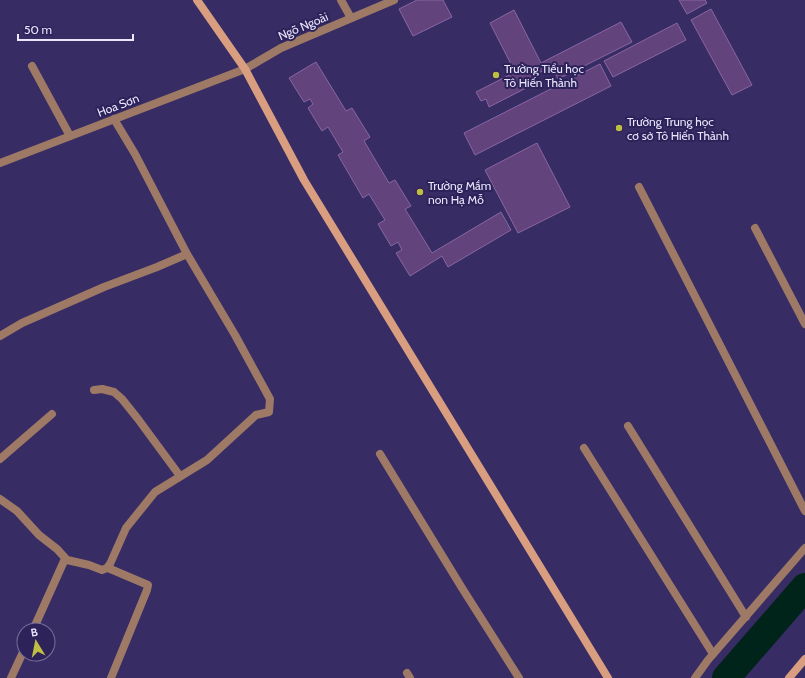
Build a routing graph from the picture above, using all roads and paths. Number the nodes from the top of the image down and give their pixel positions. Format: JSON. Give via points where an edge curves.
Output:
{"nodes":[{"id":1,"x":197,"y":0,"type":"edge"},
{"id":2,"x":341,"y":0,"type":"edge"},
{"id":3,"x":394,"y":0,"type":"edge"},
{"id":4,"x":351,"y":18,"type":"junction"},
{"id":5,"x":32,"y":66,"type":"dead end"},
{"id":6,"x":245,"y":69,"type":"junction"},
{"id":7,"x":114,"y":119,"type":"junction"},
{"id":8,"x":70,"y":136,"type":"junction"},
{"id":9,"x":0,"y":163,"type":"edge"},
{"id":10,"x":639,"y":187,"type":"dead end"},
{"id":11,"x":755,"y":228,"type":"dead end"},
{"id":12,"x":187,"y":254,"type":"junction"},
{"id":13,"x":805,"y":324,"type":"edge"},
{"id":14,"x":0,"y":336,"type":"edge"},
{"id":15,"x":94,"y":390,"type":"dead end"},
{"id":16,"x":52,"y":414,"type":"dead end"},
{"id":17,"x":628,"y":426,"type":"dead end"},
{"id":18,"x":584,"y":448,"type":"dead end"},
{"id":19,"x":380,"y":454,"type":"dead end"},
{"id":20,"x":0,"y":458,"type":"edge"},
{"id":21,"x":180,"y":476,"type":"junction"},
{"id":22,"x":0,"y":498,"type":"edge"},
{"id":23,"x":805,"y":511,"type":"edge"},
{"id":24,"x":805,"y":548,"type":"edge"},
{"id":25,"x":66,"y":560,"type":"junction"},
{"id":26,"x":108,"y":568,"type":"junction"},
{"id":27,"x":746,"y":616,"type":"junction"},
{"id":28,"x":36,"y":622,"type":"edge"},
{"id":29,"x":713,"y":654,"type":"junction"},
{"id":30,"x":805,"y":659,"type":"edge"},
{"id":31,"x":18,"y":662,"type":"edge"},
{"id":32,"x":11,"y":678,"type":"edge"},
{"id":33,"x":111,"y":678,"type":"edge"},
{"id":34,"x":519,"y":678,"type":"edge"},
{"id":35,"x":608,"y":678,"type":"edge"},
{"id":36,"x":695,"y":678,"type":"edge"},
{"id":37,"x":789,"y":678,"type":"edge"}],
"edges":[{"from":1,"to":6,"type":"main road"},
{"from":2,"to":4,"type":"street"},
{"from":3,"to":4,"type":"street","name":"Ngõ Ngoài"},
{"from":4,"to":6,"type":"street","name":"Ngõ Ngoài","via":[[281,48]]},
{"from":5,"to":8,"type":"street"},
{"from":6,"to":7,"type":"street","name":"Hoa Sơn"},
{"from":6,"to":35,"type":"main road","via":[[304,180]]},
{"from":7,"to":8,"type":"street","name":"Hoa Sơn"},
{"from":7,"to":12,"type":"street"},
{"from":8,"to":9,"type":"street","name":"Hoa Sơn"},
{"from":10,"to":23,"type":"street"},
{"from":11,"to":13,"type":"street"},
{"from":12,"to":14,"type":"street","via":[[46,312]]},
{"from":12,"to":21,"type":"street","via":[[270,398],[270,412],[256,415],[207,460]]},
{"from":15,"to":21,"type":"street","via":[[114,392],[122,399]]},
{"from":16,"to":20,"type":"street"},
{"from":17,"to":27,"type":"street"},
{"from":18,"to":29,"type":"street"},
{"from":19,"to":34,"type":"street"},
{"from":21,"to":26,"type":"street","via":[[155,492],[126,528]]},
{"from":22,"to":25,"type":"street"},
{"from":24,"to":27,"type":"street"},
{"from":25,"to":26,"type":"street","via":[[102,570]]},
{"from":25,"to":28,"type":"street","via":[[62,563]]},
{"from":26,"to":33,"type":"street","via":[[148,585]]},
{"from":27,"to":29,"type":"street"},
{"from":29,"to":36,"type":"street"},
{"from":30,"to":37,"type":"main road"},
{"from":31,"to":32,"type":"street"}]}
